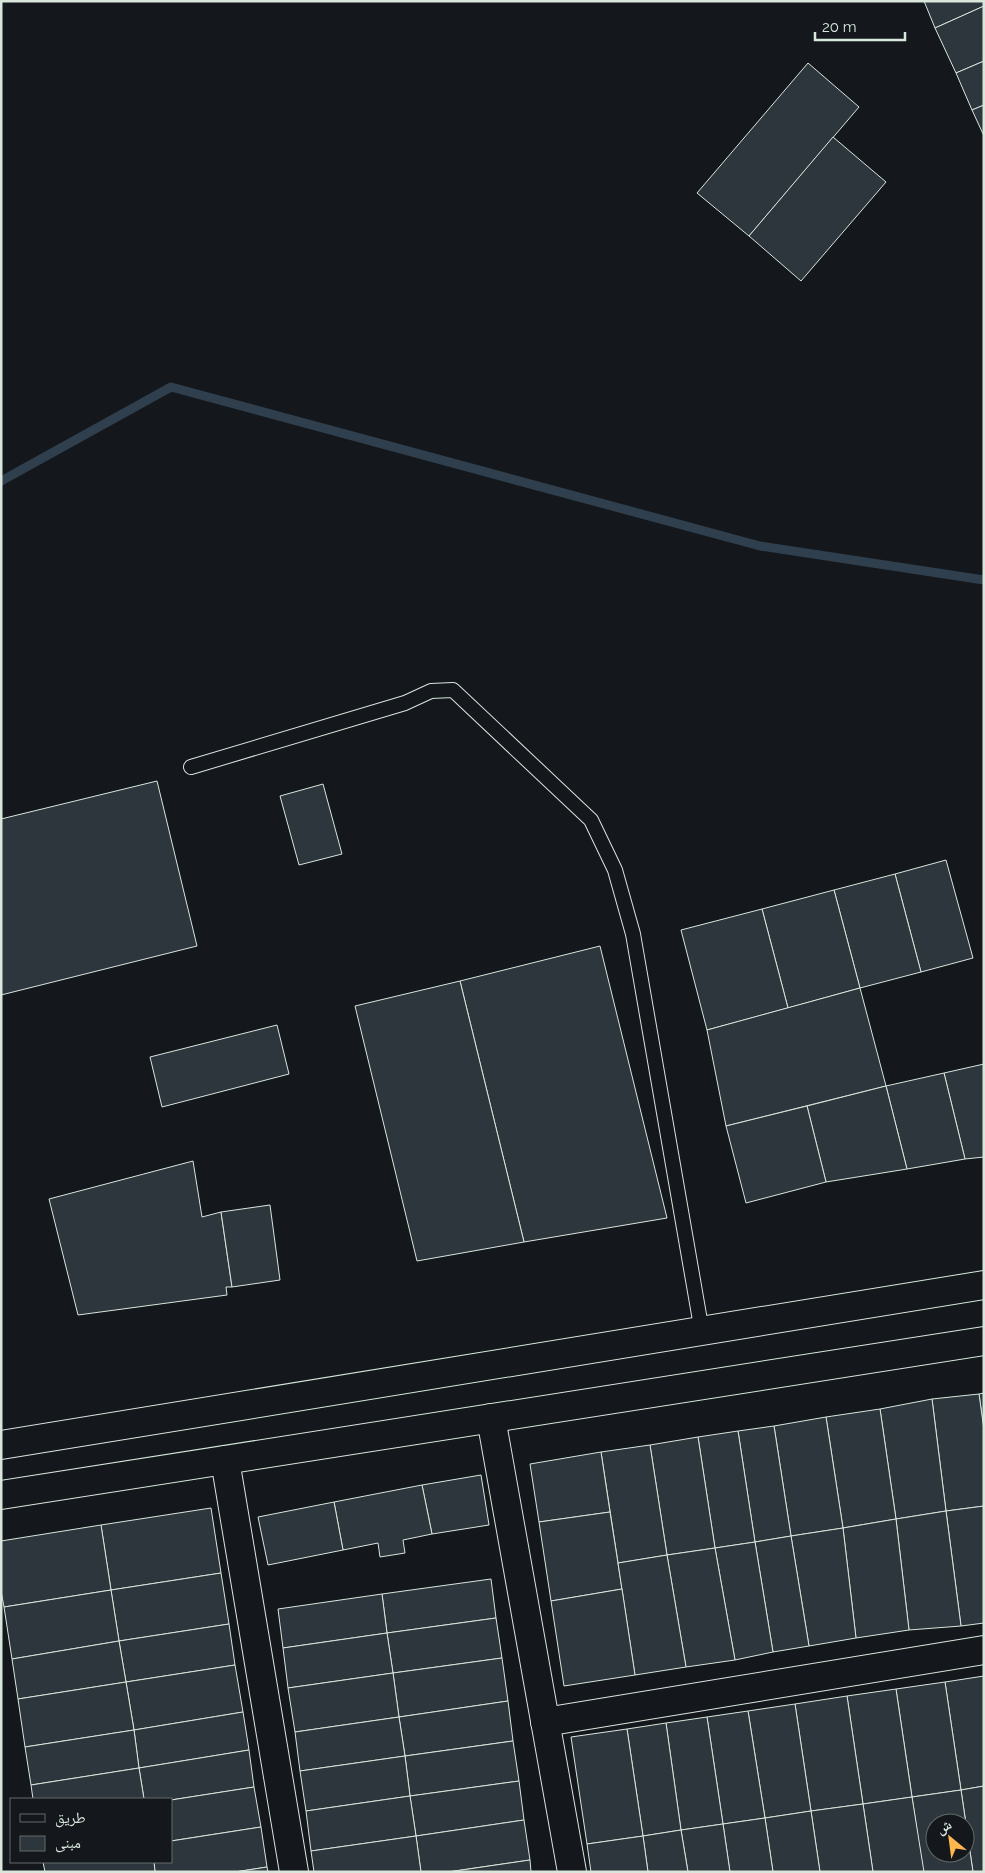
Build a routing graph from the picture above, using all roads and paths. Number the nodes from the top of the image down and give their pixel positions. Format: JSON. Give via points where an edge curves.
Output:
{"nodes":[{"id":1,"x":191,"y":767,"type":"dead end"},
{"id":2,"x":984,"y":1285,"type":"edge"},
{"id":3,"x":702,"y":1332,"type":"junction"},
{"id":4,"x":984,"y":1341,"type":"edge"},
{"id":5,"x":491,"y":1418,"type":"junction"},
{"id":6,"x":1,"y":1445,"type":"edge"},
{"id":7,"x":226,"y":1460,"type":"junction"},
{"id":8,"x":1,"y":1495,"type":"edge"},
{"id":9,"x":984,"y":1650,"type":"edge"},
{"id":10,"x":545,"y":1722,"type":"junction"},
{"id":11,"x":294,"y":1872,"type":"edge"},
{"id":12,"x":572,"y":1872,"type":"edge"}],
"edges":[{"from":1,"to":3,"type":"lane","via":[[405,703],[430,691],[453,690],[591,820],[615,870],[633,934]]},
{"from":2,"to":3,"type":"street"},
{"from":3,"to":6,"type":"street"},
{"from":4,"to":5,"type":"street"},
{"from":5,"to":7,"type":"street"},
{"from":5,"to":10,"type":"street"},
{"from":7,"to":8,"type":"street"},
{"from":7,"to":11,"type":"street"},
{"from":9,"to":10,"type":"street"},
{"from":10,"to":12,"type":"street"}]}
